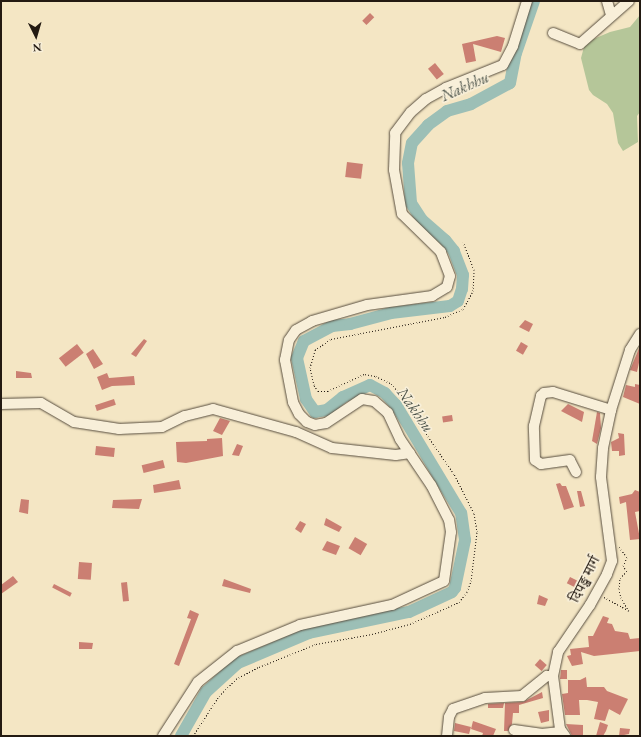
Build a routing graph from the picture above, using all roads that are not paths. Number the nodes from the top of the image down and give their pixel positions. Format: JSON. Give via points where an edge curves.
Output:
{"nodes":[{"id":1,"x":527,"y":1,"type":"edge"},
{"id":2,"x":607,"y":1,"type":"edge"},
{"id":3,"x":629,"y":1,"type":"edge"},
{"id":4,"x":611,"y":15,"type":"junction"},
{"id":5,"x":553,"y":33,"type":"dead end"},
{"id":6,"x":640,"y":334,"type":"edge"},
{"id":7,"x":1,"y":404,"type":"edge"},
{"id":8,"x":611,"y":410,"type":"junction"},
{"id":9,"x":410,"y":453,"type":"junction"},
{"id":10,"x":576,"y":472,"type":"dead end"},
{"id":11,"x":553,"y":676,"type":"junction"},
{"id":12,"x":514,"y":730,"type":"dead end"},
{"id":13,"x":563,"y":734,"type":"edge"},
{"id":14,"x":163,"y":736,"type":"edge"},
{"id":15,"x":447,"y":736,"type":"edge"}],
"edges":[{"from":1,"to":9,"type":"street","via":[[515,39],[503,65],[426,99],[407,116],[395,133],[394,170],[402,214],[441,252],[450,276],[447,287],[432,296],[367,305],[330,314],[296,330],[284,360],[298,414],[307,422],[315,425],[326,423],[355,401],[369,398],[388,413],[400,440]]},
{"from":2,"to":4,"type":"street"},
{"from":3,"to":4,"type":"street"},
{"from":4,"to":5,"type":"street","via":[[580,44]]},
{"from":6,"to":8,"type":"street","name":"दिपङ्ख मार्ग","via":[[630,350]]},
{"from":7,"to":9,"type":"street","via":[[40,403],[74,422],[119,429],[162,427],[185,416],[213,409],[296,432],[332,448],[396,455]]},
{"from":8,"to":10,"type":"street","via":[[553,392],[541,396],[534,426],[535,460],[541,464],[570,460]]},
{"from":8,"to":11,"type":"street","name":"दिपङ्ख मार्ग","via":[[603,448],[602,477],[612,561],[596,594],[558,652]]},
{"from":9,"to":14,"type":"street","via":[[431,485],[448,520],[451,532],[444,580],[392,605],[300,625],[237,651],[198,682]]},
{"from":11,"to":13,"type":"street","name":"दिपङ्ख मार्ग"},
{"from":11,"to":15,"type":"street","via":[[547,676],[522,696],[484,698],[453,709],[449,717]]},
{"from":12,"to":13,"type":"street"}]}
